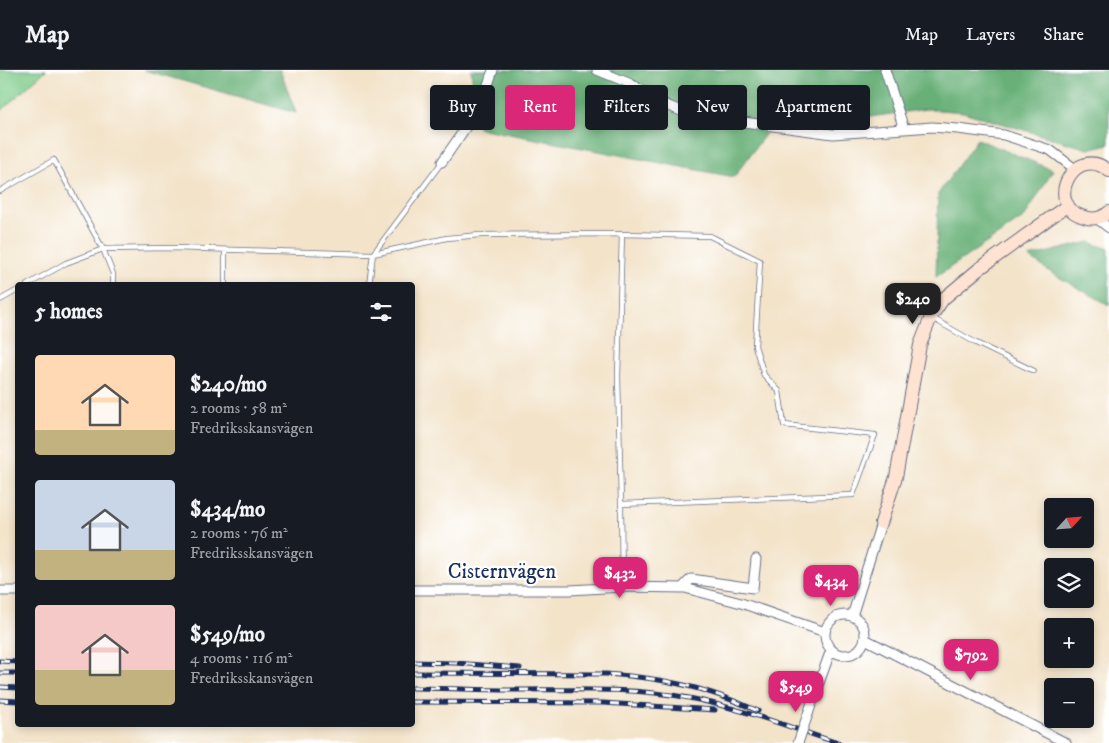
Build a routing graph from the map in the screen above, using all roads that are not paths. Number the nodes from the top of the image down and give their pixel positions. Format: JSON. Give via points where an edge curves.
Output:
{"nodes":[{"id":1,"x":493,"y":70,"type":"edge"},
{"id":2,"x":597,"y":70,"type":"edge"},
{"id":3,"x":885,"y":70,"type":"edge"},
{"id":4,"x":904,"y":128,"type":"junction"},
{"id":5,"x":442,"y":162,"type":"joint"},
{"id":6,"x":1075,"y":169,"type":"junction"},
{"id":7,"x":1109,"y":170,"type":"edge"},
{"id":8,"x":0,"y":191,"type":"edge"},
{"id":9,"x":1068,"y":205,"type":"junction"},
{"id":10,"x":1109,"y":212,"type":"edge"},
{"id":11,"x":1096,"y":218,"type":"junction"},
{"id":12,"x":1109,"y":228,"type":"edge"},
{"id":13,"x":622,"y":234,"type":"junction"},
{"id":14,"x":104,"y":249,"type":"junction"},
{"id":15,"x":225,"y":250,"type":"junction"},
{"id":16,"x":373,"y":254,"type":"junction"},
{"id":17,"x":32,"y":282,"type":"edge"},
{"id":18,"x":113,"y":282,"type":"edge"},
{"id":19,"x":225,"y":282,"type":"edge"},
{"id":20,"x":369,"y":282,"type":"edge"},
{"id":21,"x":15,"y":292,"type":"edge"},
{"id":22,"x":0,"y":300,"type":"edge"},
{"id":23,"x":931,"y":317,"type":"junction"},
{"id":24,"x":1034,"y":371,"type":"dead end"},
{"id":25,"x":620,"y":504,"type":"junction"},
{"id":26,"x":881,"y":523,"type":"joint"},
{"id":27,"x":756,"y":559,"type":"dead end"},
{"id":28,"x":622,"y":587,"type":"junction"},
{"id":29,"x":682,"y":588,"type":"junction"},
{"id":30,"x":415,"y":590,"type":"edge"},
{"id":31,"x":15,"y":591,"type":"edge"},
{"id":32,"x":0,"y":592,"type":"edge"},
{"id":33,"x":852,"y":616,"type":"junction"},
{"id":34,"x":826,"y":632,"type":"junction"},
{"id":35,"x":865,"y":639,"type":"junction"},
{"id":36,"x":832,"y":650,"type":"junction"},
{"id":37,"x":798,"y":743,"type":"edge"},
{"id":38,"x":1066,"y":743,"type":"edge"}],
"edges":[{"from":1,"to":5,"type":"street","via":[[481,105]]},
{"from":2,"to":4,"type":"street","via":[[692,115],[833,134]]},
{"from":3,"to":4,"type":"street"},
{"from":4,"to":6,"type":"street","via":[[958,129],[1004,135],[1050,150]]},
{"from":5,"to":16,"type":"lane"},
{"from":6,"to":7,"type":"main road","via":[[1091,164]]},
{"from":6,"to":9,"type":"main road","via":[[1066,182]]},
{"from":8,"to":14,"type":"lane","via":[[54,160]]},
{"from":9,"to":11,"type":"main road","via":[[1080,216]]},
{"from":9,"to":23,"type":"main road","via":[[967,279],[944,298]]},
{"from":10,"to":11,"type":"main road"},
{"from":11,"to":12,"type":"street"},
{"from":13,"to":16,"type":"lane","via":[[480,235],[447,238]]},
{"from":13,"to":25,"type":"lane","via":[[618,376]]},
{"from":13,"to":25,"type":"lane","via":[[710,236],[760,261],[755,346],[764,375],[779,391],[784,425],[875,435],[853,496]]},
{"from":14,"to":15,"type":"lane"},
{"from":14,"to":17,"type":"lane","via":[[66,262]]},
{"from":14,"to":18,"type":"lane"},
{"from":15,"to":16,"type":"lane"},
{"from":15,"to":19,"type":"lane"},
{"from":16,"to":20,"type":"lane"},
{"from":21,"to":22,"type":"lane"},
{"from":23,"to":24,"type":"lane"},
{"from":23,"to":26,"type":"main road","via":[[920,345],[896,477]]},
{"from":25,"to":28,"type":"lane"},
{"from":26,"to":33,"type":"street"},
{"from":27,"to":29,"type":"street","via":[[753,588],[691,578]]},
{"from":28,"to":29,"type":"street","name":"Cisternvägen"},
{"from":28,"to":30,"type":"street","name":"Cisternvägen"},
{"from":29,"to":34,"type":"street","name":"Cisternvägen","via":[[741,603]]},
{"from":31,"to":32,"type":"street"},
{"from":33,"to":34,"type":"street","via":[[832,620]]},
{"from":33,"to":35,"type":"street","via":[[864,628]]},
{"from":34,"to":36,"type":"street"},
{"from":35,"to":36,"type":"street","via":[[854,654],[842,655]]},
{"from":35,"to":38,"type":"street"},
{"from":36,"to":37,"type":"street","bridge":true}]}
